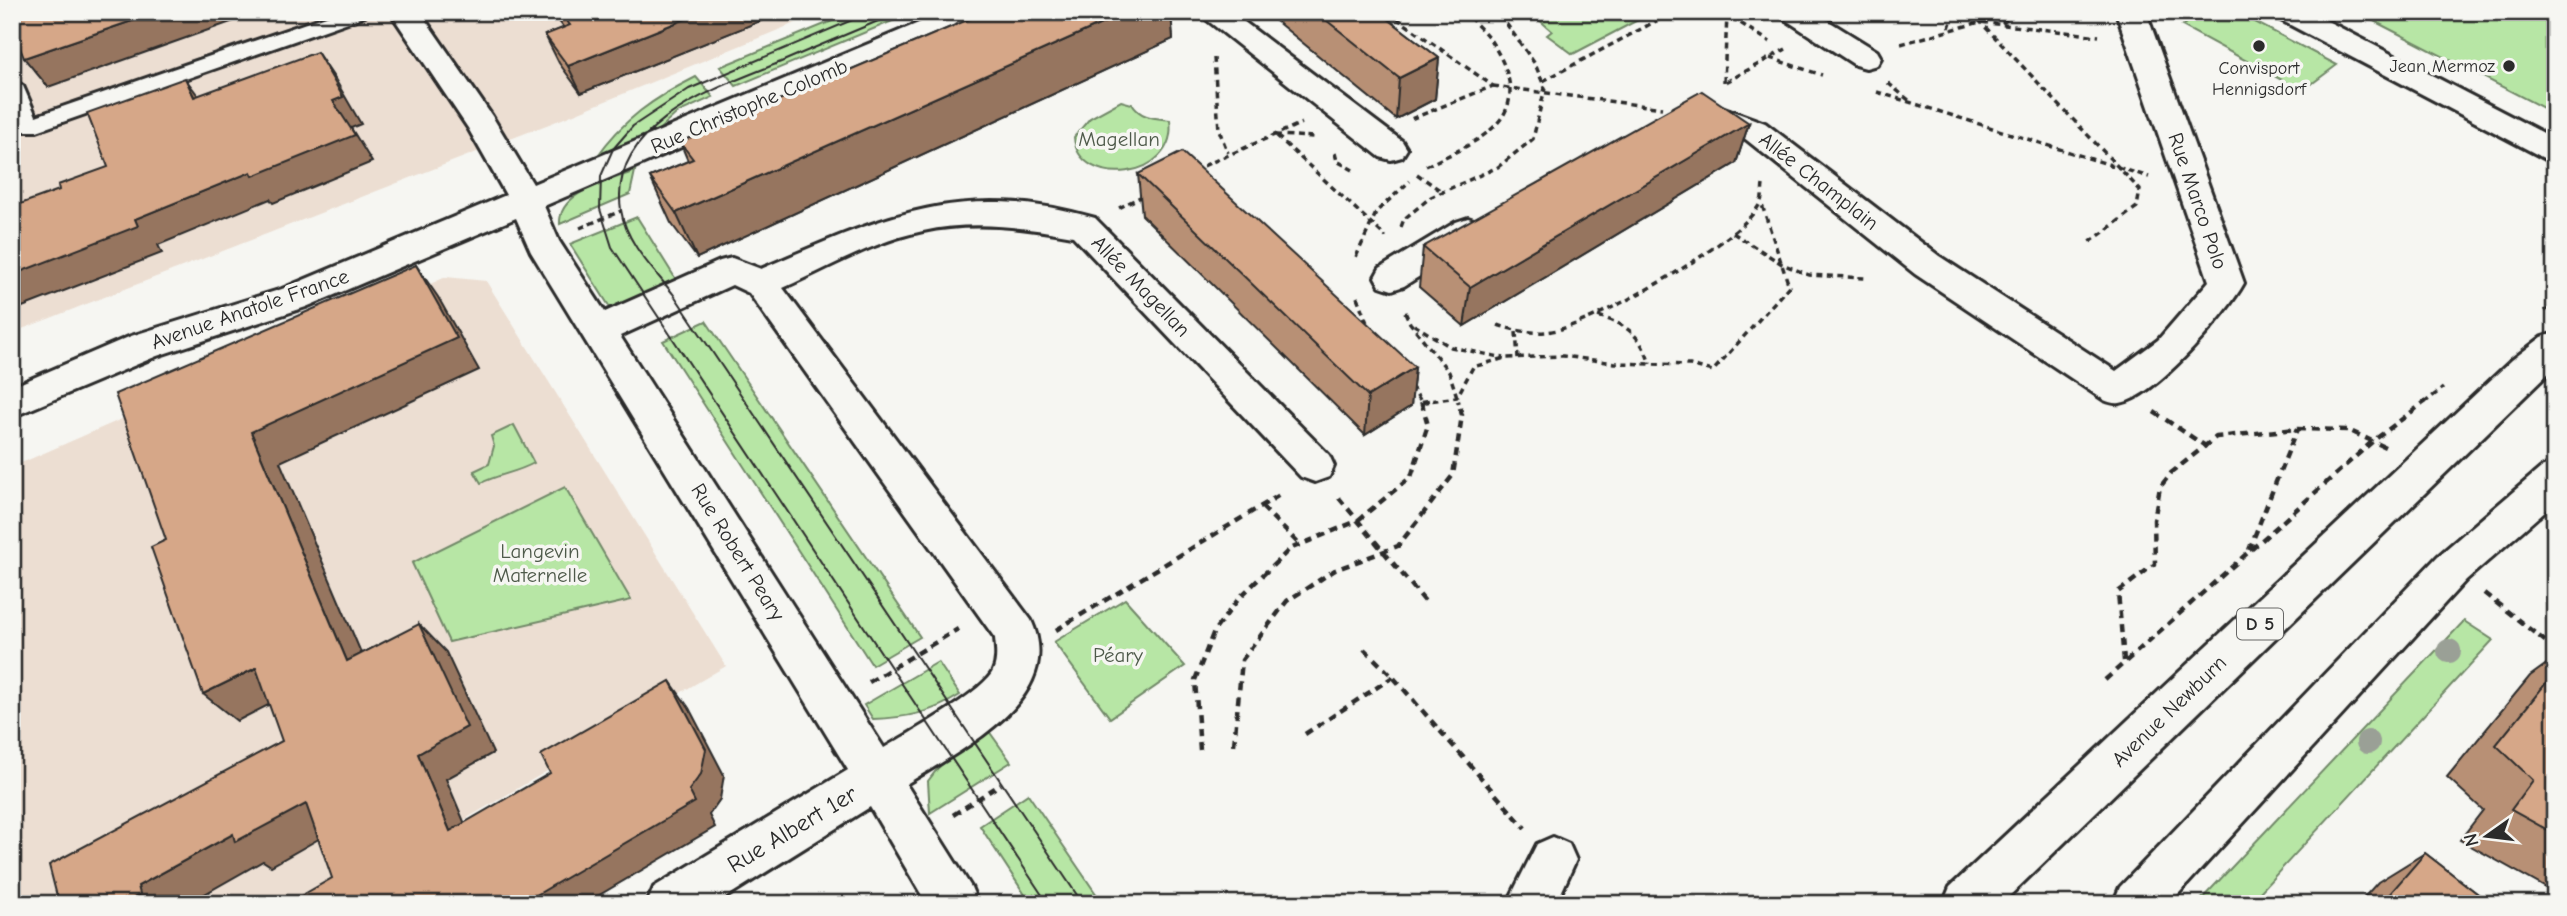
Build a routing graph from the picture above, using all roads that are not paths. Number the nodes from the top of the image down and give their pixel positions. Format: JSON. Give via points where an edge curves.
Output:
{"nodes":[{"id":1,"x":358,"y":12,"type":"edge"},
{"id":2,"x":405,"y":12,"type":"edge"},
{"id":3,"x":971,"y":12,"type":"edge"},
{"id":4,"x":1793,"y":12,"type":"edge"},
{"id":5,"x":2287,"y":12,"type":"edge"},
{"id":6,"x":1214,"y":14,"type":"edge"},
{"id":7,"x":2136,"y":27,"type":"edge"},
{"id":8,"x":1866,"y":58,"type":"road end"},
{"id":9,"x":12,"y":86,"type":"edge"},
{"id":10,"x":1690,"y":117,"type":"edge"},
{"id":11,"x":1382,"y":142,"type":"road end"},
{"id":12,"x":2555,"y":153,"type":"edge"},
{"id":13,"x":527,"y":200,"type":"junction"},
{"id":14,"x":1494,"y":214,"type":"edge"},
{"id":15,"x":1393,"y":261,"type":"road end"},
{"id":16,"x":761,"y":284,"type":"junction"},
{"id":17,"x":600,"y":330,"type":"junction"},
{"id":18,"x":2545,"y":332,"type":"edge"},
{"id":19,"x":2117,"y":390,"type":"joint"},
{"id":20,"x":12,"y":403,"type":"edge"},
{"id":21,"x":1302,"y":478,"type":"road end"},
{"id":22,"x":2555,"y":479,"type":"edge"},
{"id":23,"x":878,"y":777,"type":"junction"},
{"id":24,"x":1553,"y":860,"type":"road end"},
{"id":25,"x":671,"y":904,"type":"edge"},
{"id":26,"x":954,"y":904,"type":"edge"},
{"id":27,"x":1531,"y":904,"type":"edge"},
{"id":28,"x":1967,"y":904,"type":"edge"},
{"id":29,"x":2137,"y":904,"type":"edge"}],
"edges":[{"from":1,"to":9,"type":"lane","via":[[29,126]]},
{"from":2,"to":13,"type":"street","name":"Rue Robert Peary"},
{"from":3,"to":13,"type":"street","name":"Rue Christophe Colomb"},
{"from":4,"to":8,"type":"street"},
{"from":5,"to":12,"type":"street"},
{"from":6,"to":11,"type":"street"},
{"from":7,"to":19,"type":"street","name":"Rue Marco Polo","via":[[2227,283],[2171,350]]},
{"from":10,"to":19,"type":"street","name":"Allée Champlain","via":[[1754,130],[1927,265]]},
{"from":13,"to":17,"type":"street","name":"Rue Robert Peary","via":[[543,243]]},
{"from":13,"to":20,"type":"street","name":"Avenue Anatole France","via":[[294,298],[144,346]]},
{"from":14,"to":15,"type":"street"},
{"from":16,"to":17,"type":"street","via":[[732,270]]},
{"from":16,"to":21,"type":"street","name":"Allée Magellan","via":[[873,234],[922,219],[975,213],[1083,226]]},
{"from":16,"to":23,"type":"street","via":[[1016,633],[1018,656],[1011,683],[991,702]]},
{"from":17,"to":23,"type":"street","name":"Rue Robert Peary"},
{"from":18,"to":28,"type":"street","name":"Avenue Newburn","number":"D 5","via":[[2525,370]]},
{"from":22,"to":29,"type":"street","via":[[2452,568]]},
{"from":23,"to":25,"type":"street","name":"Rue Albert 1er"},
{"from":23,"to":26,"type":"street","name":"Rue Robert Peary"},
{"from":24,"to":27,"type":"street"}]}
